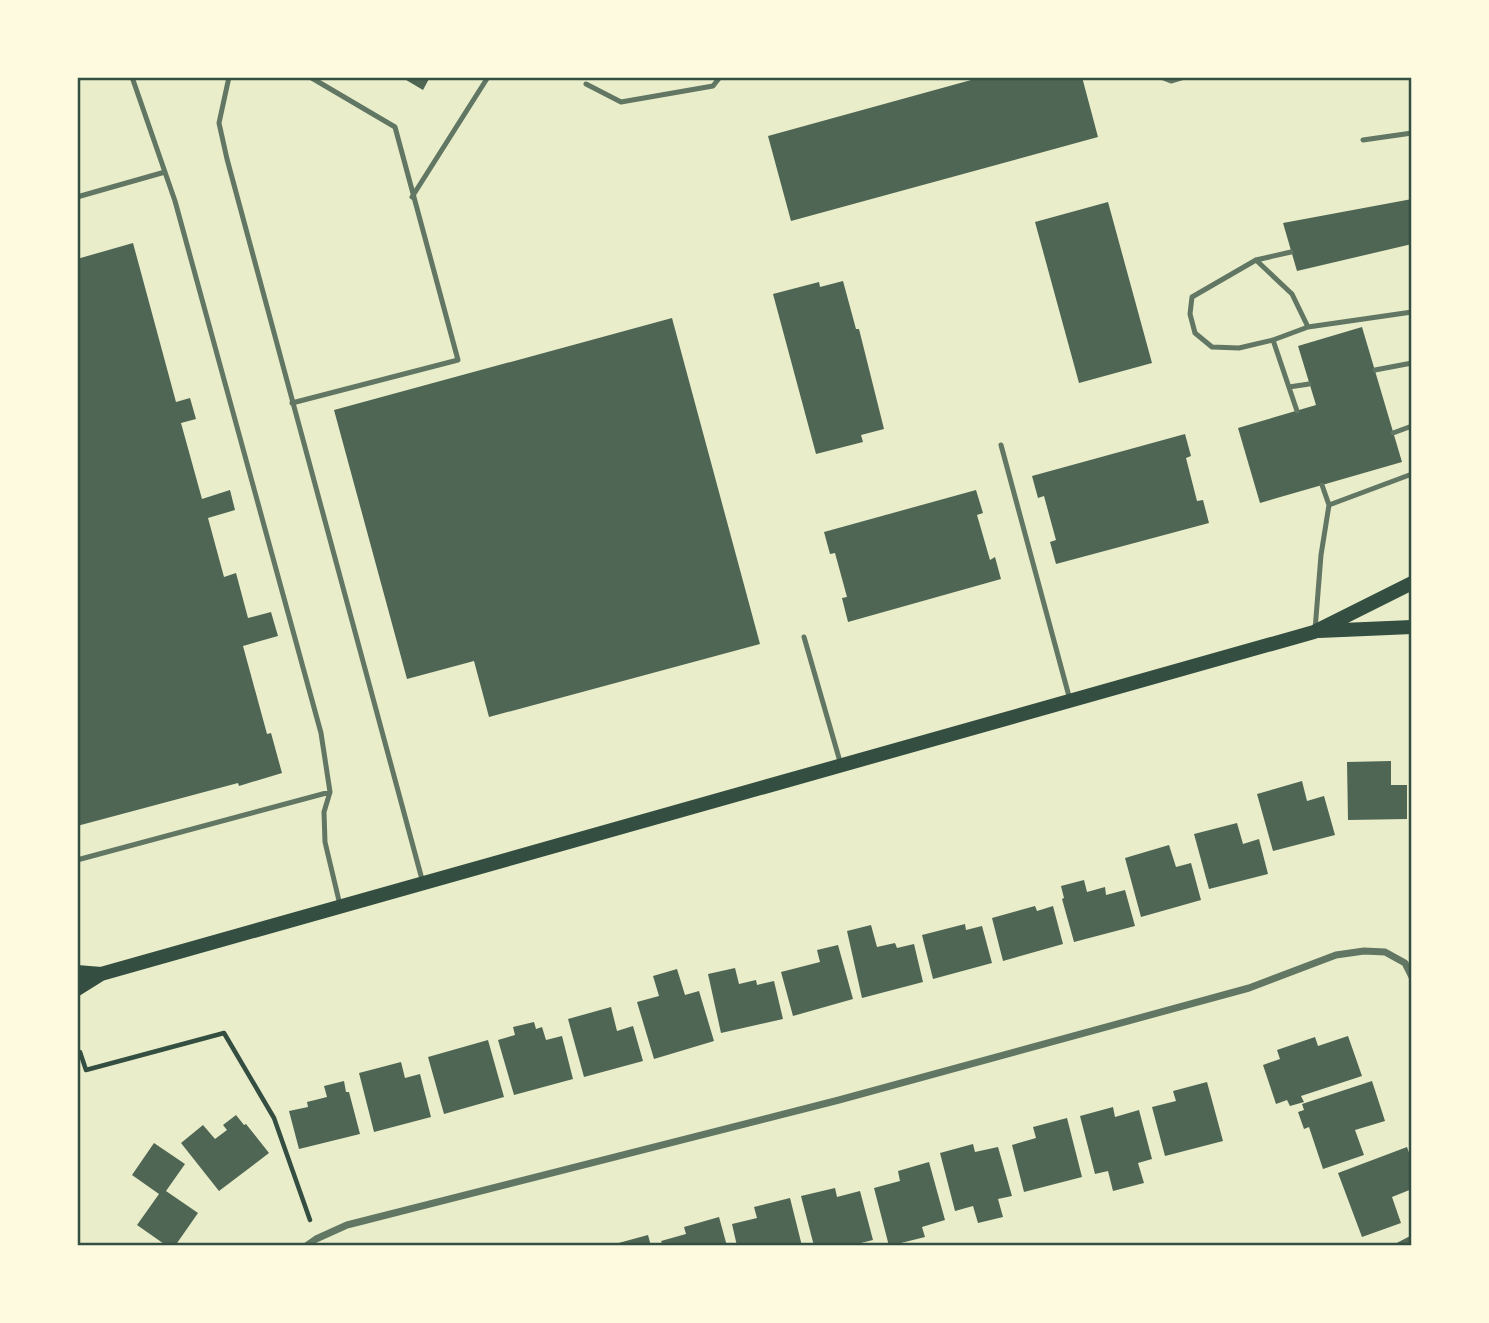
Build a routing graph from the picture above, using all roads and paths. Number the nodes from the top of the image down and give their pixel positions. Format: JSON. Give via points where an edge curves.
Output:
{"nodes":[{"id":1,"x":132,"y":77,"type":"edge"},
{"id":2,"x":229,"y":77,"type":"edge"},
{"id":3,"x":310,"y":77,"type":"edge"},
{"id":4,"x":488,"y":77,"type":"edge"},
{"id":5,"x":720,"y":77,"type":"edge"},
{"id":6,"x":1161,"y":77,"type":"edge"},
{"id":7,"x":1184,"y":77,"type":"edge"},
{"id":8,"x":586,"y":83,"type":"dead end"},
{"id":9,"x":1412,"y":133,"type":"edge"},
{"id":10,"x":1363,"y":139,"type":"dead end"},
{"id":11,"x":165,"y":172,"type":"junction"},
{"id":12,"x":77,"y":197,"type":"edge"},
{"id":13,"x":412,"y":197,"type":"junction"},
{"id":14,"x":1291,"y":252,"type":"dead end"},
{"id":15,"x":1256,"y":260,"type":"junction"},
{"id":16,"x":1412,"y":312,"type":"edge"},
{"id":17,"x":1308,"y":327,"type":"junction"},
{"id":18,"x":1273,"y":340,"type":"junction"},
{"id":19,"x":1412,"y":363,"type":"edge"},
{"id":20,"x":1375,"y":370,"type":"dead end"},
{"id":21,"x":1309,"y":384,"type":"dead end"},
{"id":22,"x":1289,"y":387,"type":"junction"},
{"id":23,"x":292,"y":403,"type":"junction"},
{"id":24,"x":1297,"y":411,"type":"dead end"},
{"id":25,"x":1412,"y":426,"type":"edge"},
{"id":26,"x":1393,"y":433,"type":"dead end"},
{"id":27,"x":1001,"y":445,"type":"dead end"},
{"id":28,"x":1412,"y":474,"type":"edge"},
{"id":29,"x":1322,"y":485,"type":"dead end"},
{"id":30,"x":1329,"y":505,"type":"junction"},
{"id":31,"x":1412,"y":583,"type":"edge"},
{"id":32,"x":1412,"y":627,"type":"edge"},
{"id":33,"x":1314,"y":632,"type":"junction"},
{"id":34,"x":804,"y":637,"type":"dead end"},
{"id":35,"x":1070,"y":701,"type":"junction"},
{"id":36,"x":841,"y":765,"type":"junction"},
{"id":37,"x":330,"y":792,"type":"junction"},
{"id":38,"x":77,"y":860,"type":"edge"},
{"id":39,"x":423,"y":883,"type":"junction"},
{"id":40,"x":340,"y":907,"type":"junction"},
{"id":41,"x":77,"y":972,"type":"edge"},
{"id":42,"x":101,"y":974,"type":"junction"},
{"id":43,"x":1412,"y":977,"type":"edge"},
{"id":44,"x":77,"y":989,"type":"edge"},
{"id":45,"x":80,"y":1052,"type":"dead end"},
{"id":46,"x":316,"y":1239,"type":"junction"},
{"id":47,"x":306,"y":1246,"type":"edge"}],
"edges":[{"from":1,"to":11,"type":"lane"},
{"from":2,"to":23,"type":"lane","via":[[219,123]]},
{"from":3,"to":13,"type":"lane","via":[[395,127]]},
{"from":4,"to":13,"type":"lane"},
{"from":5,"to":8,"type":"lane","via":[[713,86],[621,102]]},
{"from":6,"to":7,"type":"lane","via":[[1171,81]]},
{"from":9,"to":10,"type":"lane"},
{"from":11,"to":12,"type":"lane"},
{"from":11,"to":37,"type":"lane","via":[[321,733]]},
{"from":13,"to":23,"type":"lane","via":[[458,360]]},
{"from":14,"to":15,"type":"lane"},
{"from":15,"to":17,"type":"lane","via":[[1292,294]]},
{"from":15,"to":18,"type":"lane","via":[[1192,297],[1192,324],[1195,333],[1212,347],[1239,348]]},
{"from":16,"to":17,"type":"lane"},
{"from":17,"to":18,"type":"lane"},
{"from":18,"to":22,"type":"lane"},
{"from":19,"to":20,"type":"lane"},
{"from":21,"to":22,"type":"lane"},
{"from":22,"to":24,"type":"lane"},
{"from":23,"to":39,"type":"lane"},
{"from":25,"to":26,"type":"lane"},
{"from":27,"to":35,"type":"lane"},
{"from":28,"to":30,"type":"lane"},
{"from":29,"to":30,"type":"lane"},
{"from":30,"to":33,"type":"lane"},
{"from":31,"to":33,"type":"main road"},
{"from":32,"to":33,"type":"main road"},
{"from":33,"to":35,"type":"main road"},
{"from":34,"to":36,"type":"lane"},
{"from":35,"to":36,"type":"main road"},
{"from":36,"to":39,"type":"main road"},
{"from":37,"to":38,"type":"lane"},
{"from":37,"to":40,"type":"lane","via":[[324,811],[325,842]]},
{"from":39,"to":40,"type":"main road"},
{"from":40,"to":42,"type":"main road"},
{"from":41,"to":42,"type":"main road"},
{"from":42,"to":44,"type":"main road"},
{"from":43,"to":46,"type":"street","via":[[1405,963],[1385,952],[1336,955],[1249,988],[839,1100],[347,1225]]},
{"from":45,"to":46,"type":"path","via":[[86,1070],[224,1032],[274,1118]]},
{"from":46,"to":47,"type":"street"}]}
